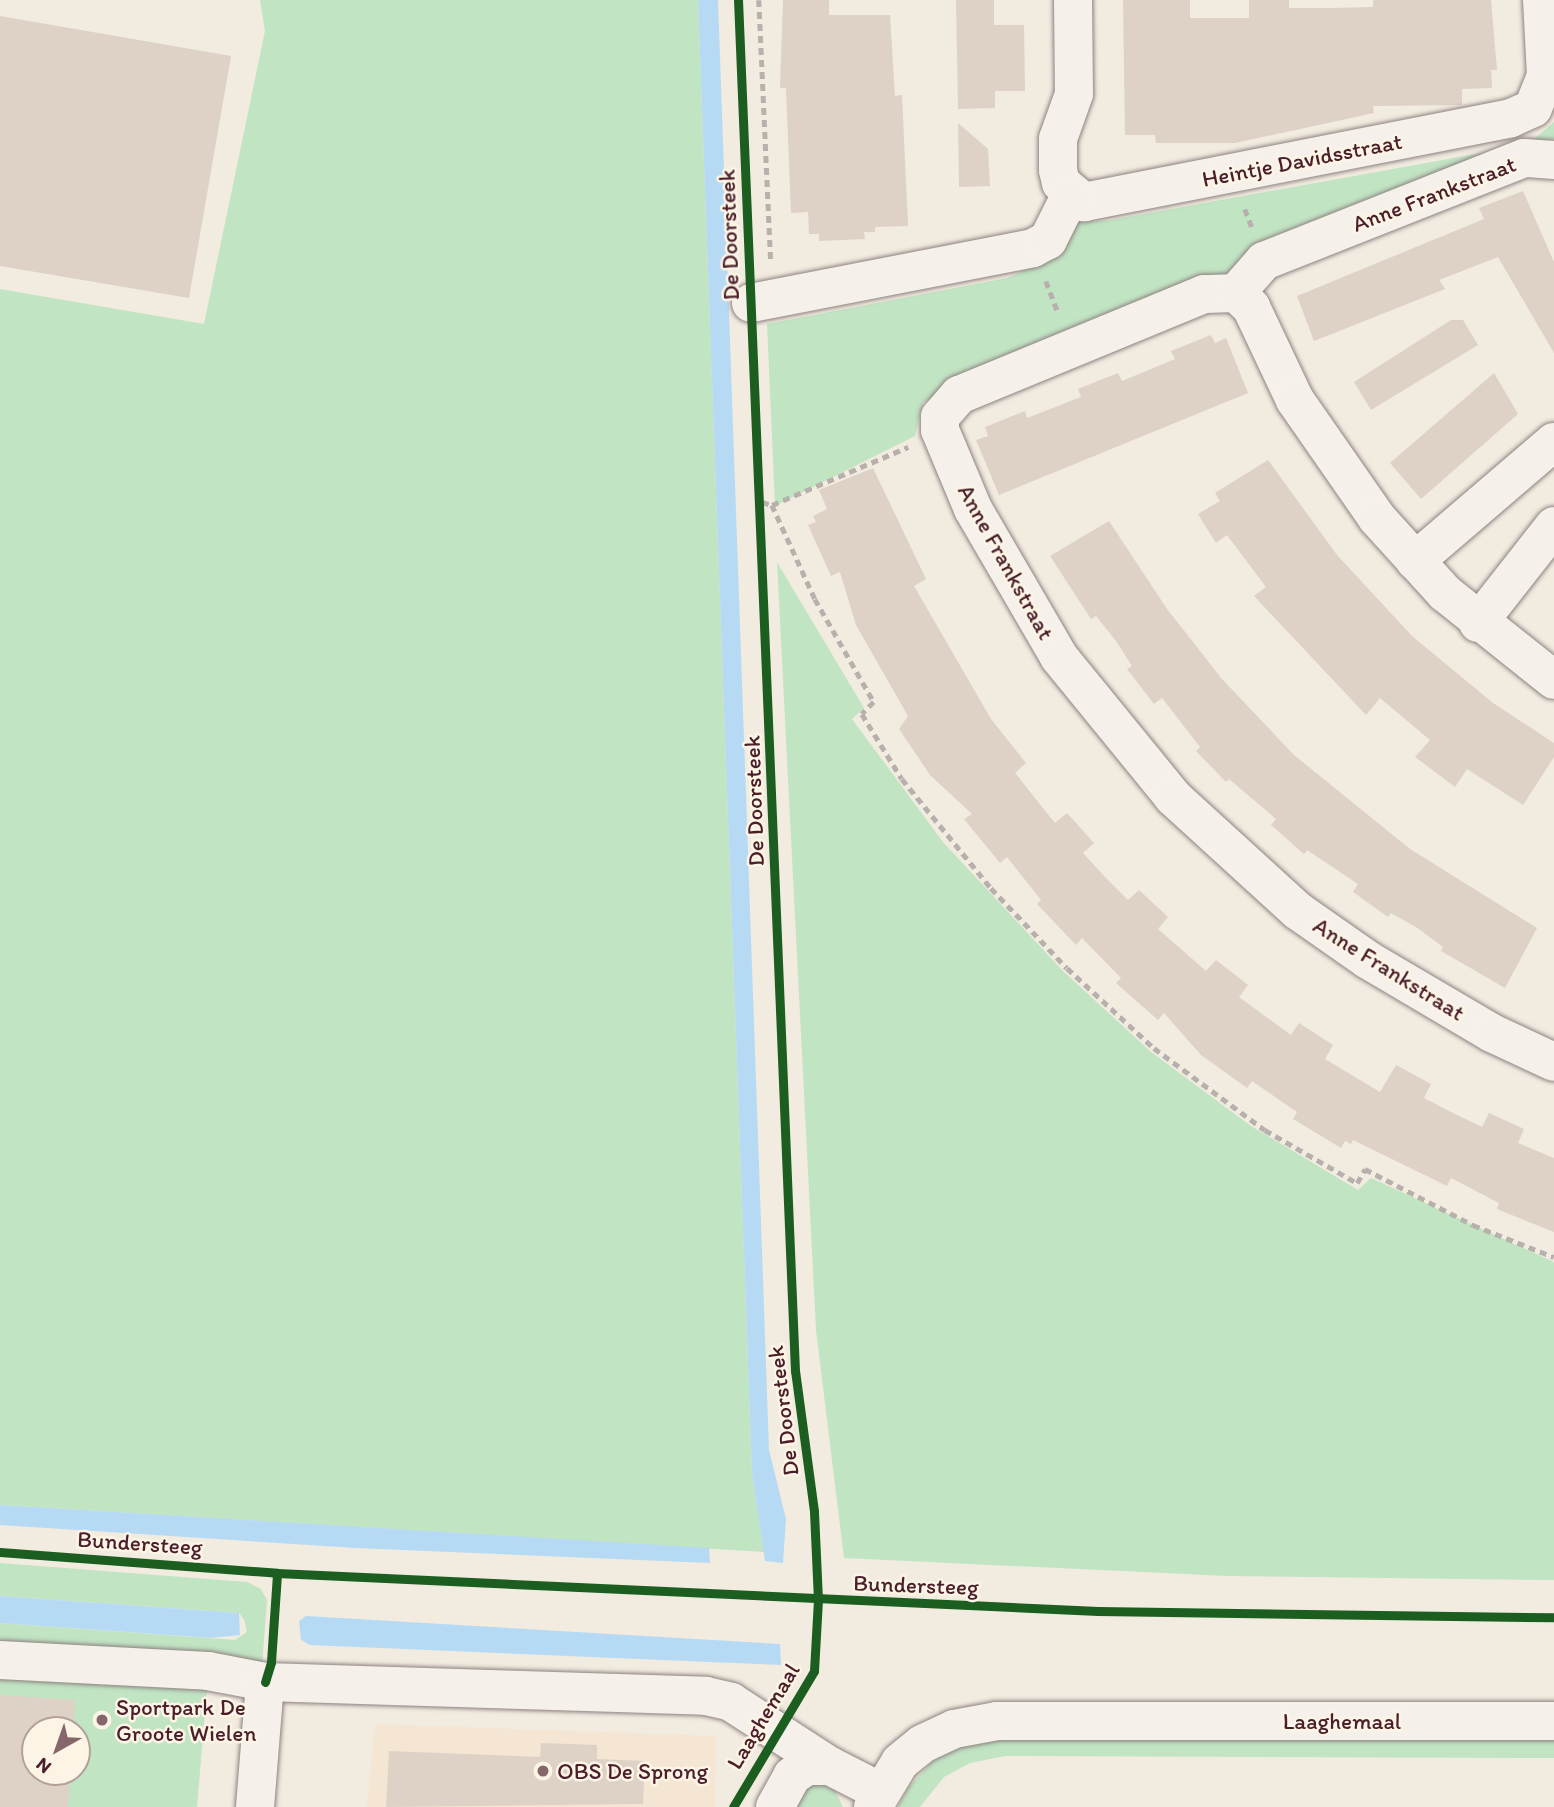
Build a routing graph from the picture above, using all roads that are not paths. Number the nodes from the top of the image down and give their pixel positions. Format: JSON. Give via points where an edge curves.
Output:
{"nodes":[{"id":1,"x":1073,"y":0,"type":"edge"},
{"id":2,"x":1542,"y":0,"type":"edge"},
{"id":3,"x":1554,"y":160,"type":"edge"},
{"id":4,"x":1071,"y":194,"type":"junction"},
{"id":5,"x":1236,"y":293,"type":"junction"},
{"id":6,"x":762,"y":301,"type":"road end"},
{"id":7,"x":1554,"y":442,"type":"edge"},
{"id":8,"x":1554,"y":526,"type":"edge"},
{"id":9,"x":1415,"y":561,"type":"junction"},
{"id":10,"x":1478,"y":622,"type":"junction"},
{"id":11,"x":1554,"y":680,"type":"edge"},
{"id":12,"x":1554,"y":1062,"type":"edge"},
{"id":13,"x":0,"y":1660,"type":"edge"},
{"id":14,"x":265,"y":1682,"type":"junction"},
{"id":15,"x":1554,"y":1721,"type":"edge"},
{"id":16,"x":830,"y":1766,"type":"junction"},
{"id":17,"x":876,"y":1799,"type":"edge"},
{"id":18,"x":255,"y":1807,"type":"edge"},
{"id":19,"x":775,"y":1807,"type":"edge"}],
"edges":[{"from":1,"to":4,"type":"street","via":[[1074,94],[1058,139],[1058,170]]},
{"from":2,"to":4,"type":"street","name":"Heintje Davidsstraat","via":[[1546,76],[1533,108],[1511,118],[1099,201],[1084,202]]},
{"from":3,"to":5,"type":"street","name":"Anne Frankstraat","via":[[1524,158],[1264,261]]},
{"from":4,"to":6,"type":"street","via":[[1048,240],[1032,248]]},
{"from":5,"to":9,"type":"street","via":[[1251,307],[1294,400],[1326,450]]},
{"from":5,"to":12,"type":"street","name":"Anne Frankstraat","via":[[1204,294],[959,394],[940,417],[940,430],[972,509],[1059,657],[1173,797],[1289,903],[1368,960],[1492,1033]]},
{"from":7,"to":9,"type":"street"},
{"from":8,"to":10,"type":"street"},
{"from":9,"to":10,"type":"street"},
{"from":10,"to":11,"type":"street"},
{"from":13,"to":14,"type":"street","via":[[208,1671]]},
{"from":14,"to":16,"type":"street","via":[[706,1696],[731,1702]]},
{"from":14,"to":18,"type":"street"},
{"from":15,"to":17,"type":"street","name":"Laaghemaal","via":[[997,1721],[954,1729],[922,1744],[900,1762]]},
{"from":16,"to":17,"type":"street"},
{"from":16,"to":19,"type":"street","via":[[807,1766],[792,1776]]}]}
